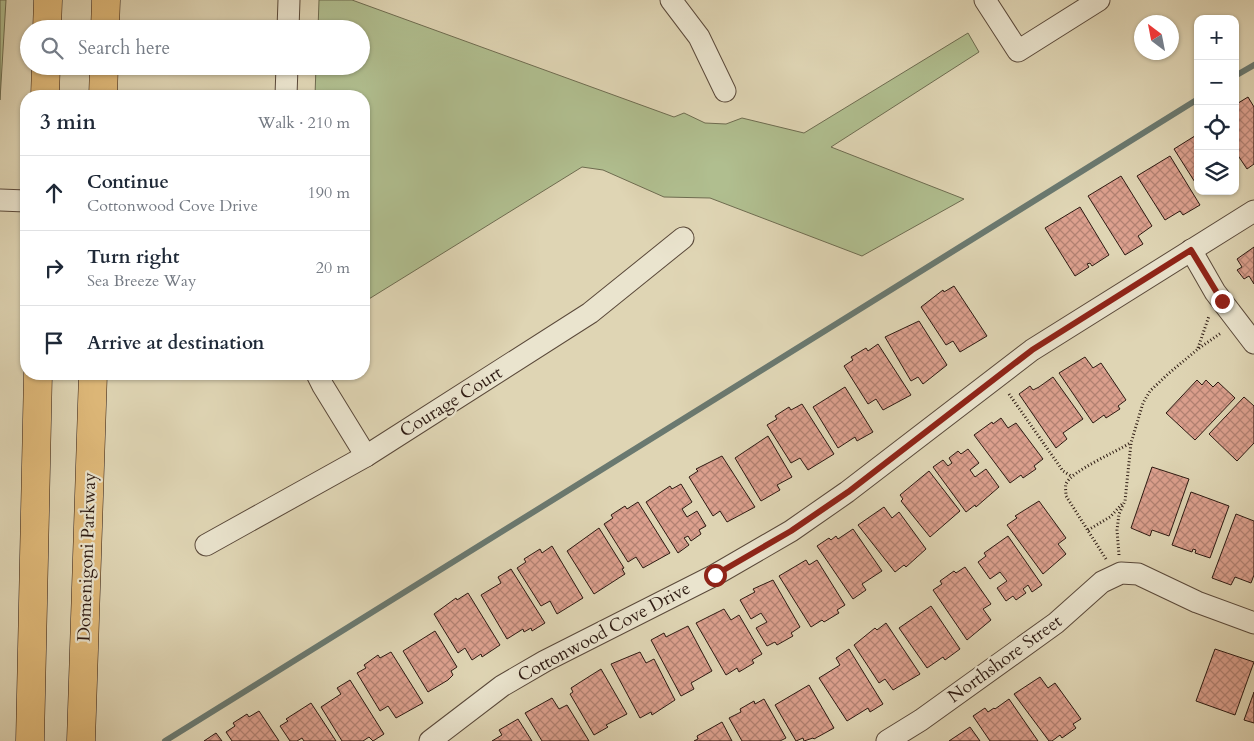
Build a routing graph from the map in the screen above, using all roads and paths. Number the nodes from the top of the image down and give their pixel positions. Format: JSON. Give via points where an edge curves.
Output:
{"nodes":[{"id":1,"x":48,"y":0,"type":"edge"},
{"id":2,"x":106,"y":0,"type":"edge"},
{"id":3,"x":289,"y":0,"type":"edge"},
{"id":4,"x":671,"y":0,"type":"edge"},
{"id":5,"x":985,"y":0,"type":"edge"},
{"id":6,"x":1099,"y":0,"type":"edge"},
{"id":7,"x":47,"y":20,"type":"edge"},
{"id":8,"x":105,"y":20,"type":"edge"},
{"id":9,"x":288,"y":20,"type":"edge"},
{"id":10,"x":46,"y":75,"type":"edge"},
{"id":11,"x":104,"y":75,"type":"edge"},
{"id":12,"x":287,"y":75,"type":"edge"},
{"id":13,"x":45,"y":90,"type":"edge"},
{"id":14,"x":103,"y":90,"type":"edge"},
{"id":15,"x":286,"y":90,"type":"edge"},
{"id":16,"x":725,"y":91,"type":"dead end"},
{"id":17,"x":0,"y":200,"type":"edge"},
{"id":18,"x":20,"y":201,"type":"edge"},
{"id":19,"x":1254,"y":211,"type":"edge"},
{"id":20,"x":683,"y":238,"type":"dead end"},
{"id":21,"x":1191,"y":250,"type":"junction"},
{"id":22,"x":1222,"y":301,"type":"junction"},
{"id":23,"x":1238,"y":323,"type":"junction"},
{"id":24,"x":1254,"y":343,"type":"edge"},
{"id":25,"x":1198,"y":349,"type":"junction"},
{"id":26,"x":997,"y":377,"type":"junction"},
{"id":27,"x":38,"y":380,"type":"edge"},
{"id":28,"x":93,"y":380,"type":"edge"},
{"id":29,"x":320,"y":380,"type":"edge"},
{"id":30,"x":1131,"y":443,"type":"junction"},
{"id":31,"x":366,"y":456,"type":"junction"},
{"id":32,"x":1071,"y":476,"type":"junction"},
{"id":33,"x":1125,"y":501,"type":"junction"},
{"id":34,"x":1088,"y":530,"type":"junction"},
{"id":35,"x":206,"y":545,"type":"dead end"},
{"id":36,"x":1118,"y":574,"type":"junction"},
{"id":37,"x":1254,"y":623,"type":"edge"},
{"id":38,"x":30,"y":741,"type":"edge"},
{"id":39,"x":81,"y":741,"type":"edge"},
{"id":40,"x":430,"y":741,"type":"edge"},
{"id":41,"x":887,"y":741,"type":"edge"}],
"edges":[{"from":1,"to":7,"type":"main road"},
{"from":2,"to":8,"type":"main road"},
{"from":3,"to":9,"type":"street"},
{"from":4,"to":16,"type":"street","via":[[699,37]]},
{"from":5,"to":6,"type":"street","via":[[1018,51]]},
{"from":10,"to":13,"type":"main road"},
{"from":11,"to":14,"type":"main road"},
{"from":12,"to":15,"type":"street"},
{"from":17,"to":18,"type":"street"},
{"from":19,"to":21,"type":"street","name":"Cottonwood Cove Drive"},
{"from":20,"to":31,"type":"street","name":"Courage Court","via":[[590,313]]},
{"from":21,"to":22,"type":"street"},
{"from":21,"to":26,"type":"street","name":"Cottonwood Cove Drive","via":[[1079,319]]},
{"from":22,"to":23,"type":"street"},
{"from":22,"to":25,"type":"path","via":[[1209,317]]},
{"from":23,"to":24,"type":"street"},
{"from":23,"to":25,"type":"path"},
{"from":25,"to":30,"type":"path","via":[[1150,390]]},
{"from":26,"to":32,"type":"path","via":[[1063,471]]},
{"from":26,"to":40,"type":"street","name":"Cottonwood Cove Drive","via":[[848,492],[791,531],[715,575],[511,681]]},
{"from":27,"to":38,"type":"main road"},
{"from":28,"to":39,"type":"main road","name":"Domenigoni Parkway"},
{"from":29,"to":31,"type":"street"},
{"from":30,"to":32,"type":"path"},
{"from":30,"to":33,"type":"path"},
{"from":31,"to":35,"type":"street","name":"Courage Court"},
{"from":32,"to":34,"type":"path","via":[[1066,485],[1066,496]]},
{"from":33,"to":34,"type":"path","via":[[1110,517]]},
{"from":33,"to":36,"type":"path","via":[[1117,530]]},
{"from":34,"to":36,"type":"path"},
{"from":36,"to":37,"type":"street","via":[[1138,574],[1196,602]]},
{"from":36,"to":41,"type":"street","name":"Northshore Street","via":[[1102,582],[1056,623]]}]}
